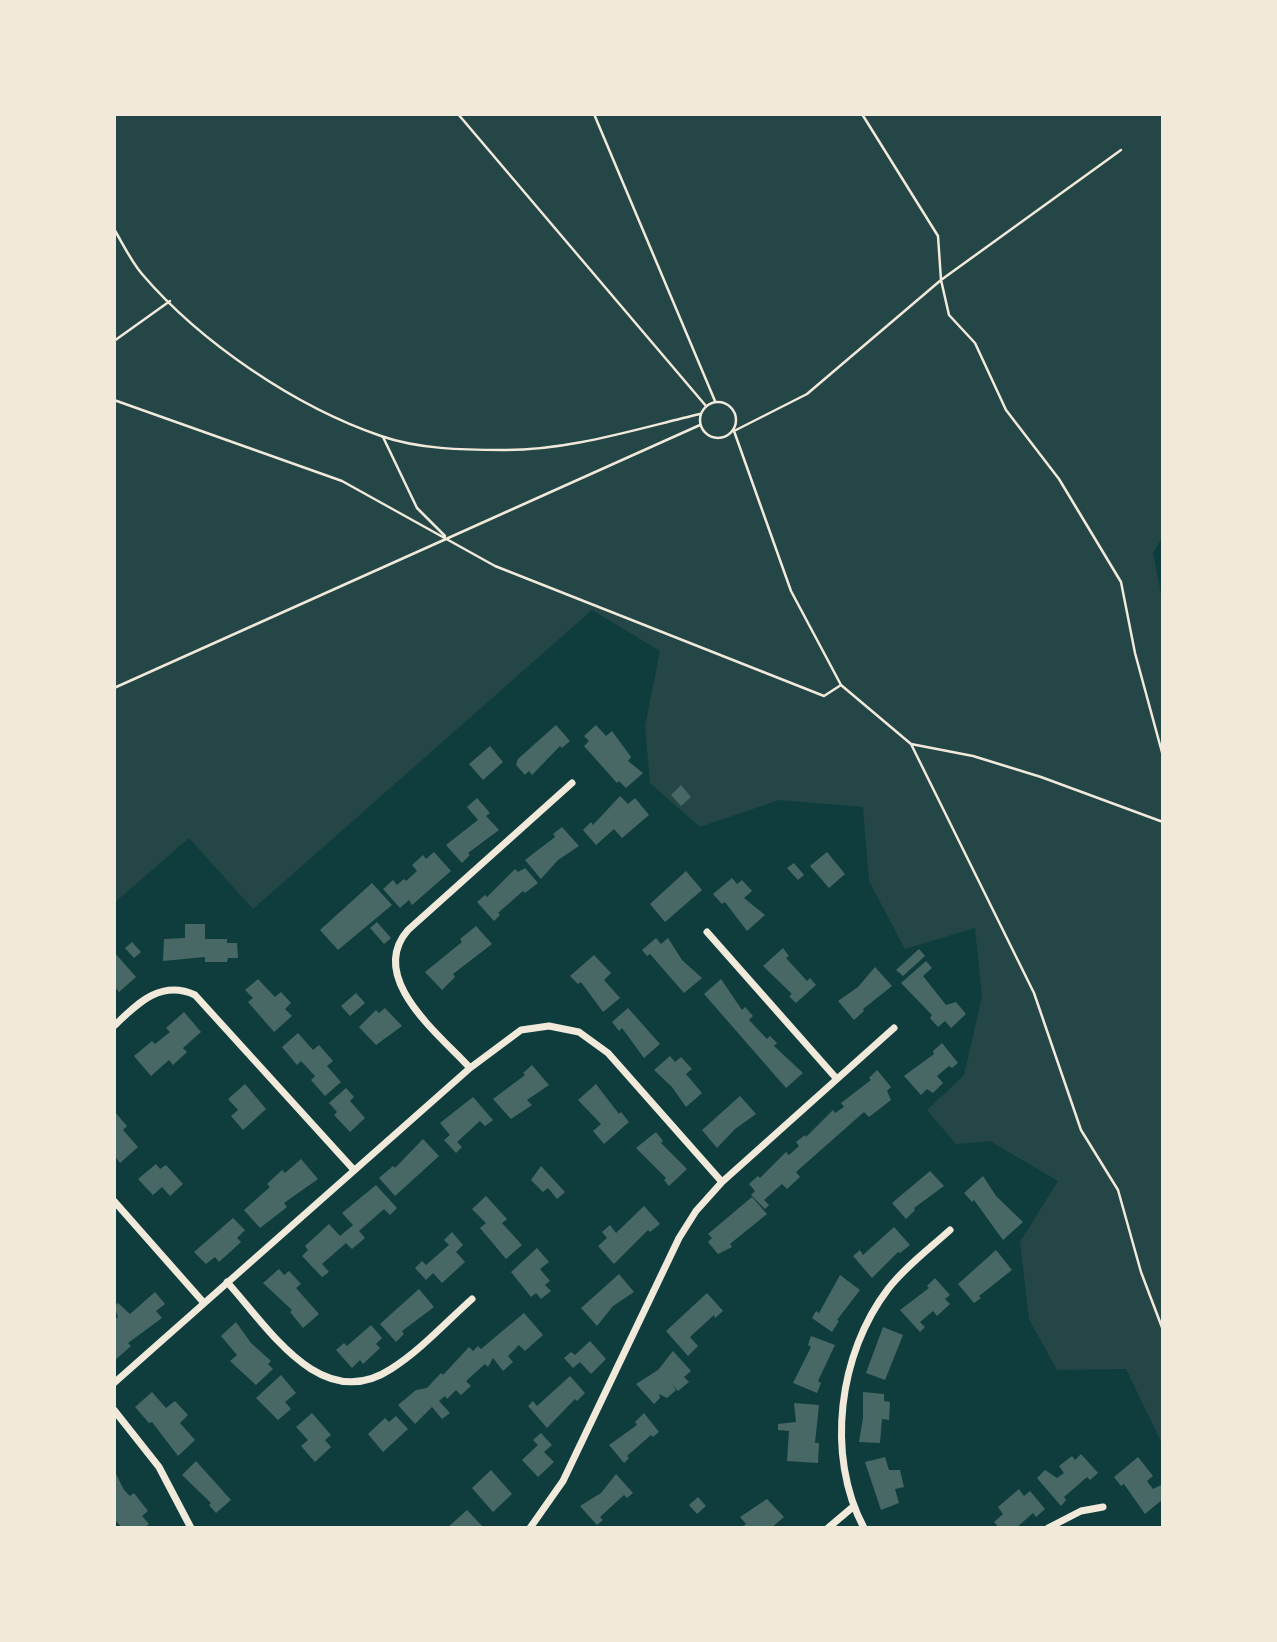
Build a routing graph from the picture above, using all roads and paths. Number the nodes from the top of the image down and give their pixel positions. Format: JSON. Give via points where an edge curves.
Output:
{"nodes":[{"id":1,"x":458,"y":114,"type":"edge"},
{"id":2,"x":594,"y":114,"type":"edge"},
{"id":3,"x":862,"y":114,"type":"edge"},
{"id":4,"x":1121,"y":150,"type":"dead end"},
{"id":5,"x":114,"y":229,"type":"edge"},
{"id":6,"x":942,"y":280,"type":"junction"},
{"id":7,"x":170,"y":301,"type":"junction"},
{"id":8,"x":114,"y":341,"type":"edge"},
{"id":9,"x":114,"y":400,"type":"edge"},
{"id":10,"x":715,"y":401,"type":"junction"},
{"id":11,"x":706,"y":406,"type":"junction"},
{"id":12,"x":700,"y":415,"type":"junction"},
{"id":13,"x":700,"y":425,"type":"junction"},
{"id":14,"x":734,"y":430,"type":"junction"},
{"id":15,"x":383,"y":437,"type":"junction"},
{"id":16,"x":448,"y":538,"type":"junction"},
{"id":17,"x":841,"y":685,"type":"junction"},
{"id":18,"x":114,"y":688,"type":"edge"},
{"id":19,"x":911,"y":744,"type":"junction"},
{"id":20,"x":1163,"y":756,"type":"edge"},
{"id":21,"x":572,"y":783,"type":"dead end"},
{"id":22,"x":1163,"y":822,"type":"edge"},
{"id":23,"x":707,"y":932,"type":"dead end"},
{"id":24,"x":114,"y":1026,"type":"edge"},
{"id":25,"x":894,"y":1028,"type":"dead end"},
{"id":26,"x":470,"y":1068,"type":"junction"},
{"id":27,"x":836,"y":1079,"type":"junction"},
{"id":28,"x":354,"y":1170,"type":"junction"},
{"id":29,"x":722,"y":1182,"type":"junction"},
{"id":30,"x":114,"y":1201,"type":"edge"},
{"id":31,"x":950,"y":1230,"type":"dead end"},
{"id":32,"x":228,"y":1282,"type":"junction"},
{"id":33,"x":472,"y":1299,"type":"dead end"},
{"id":34,"x":204,"y":1303,"type":"junction"},
{"id":35,"x":1163,"y":1330,"type":"edge"},
{"id":36,"x":114,"y":1383,"type":"edge"},
{"id":37,"x":114,"y":1410,"type":"edge"},
{"id":38,"x":854,"y":1506,"type":"junction"},
{"id":39,"x":1103,"y":1507,"type":"dead end"},
{"id":40,"x":191,"y":1528,"type":"edge"},
{"id":41,"x":530,"y":1528,"type":"edge"},
{"id":42,"x":828,"y":1528,"type":"edge"},
{"id":43,"x":864,"y":1528,"type":"edge"},
{"id":44,"x":1048,"y":1528,"type":"edge"}],
"edges":[{"from":1,"to":11,"type":"path"},
{"from":2,"to":10,"type":"path"},
{"from":3,"to":6,"type":"path","via":[[939,236]]},
{"from":4,"to":6,"type":"path"},
{"from":5,"to":7,"type":"path","via":[[142,273]]},
{"from":6,"to":14,"type":"path","via":[[807,394]]},
{"from":6,"to":20,"type":"path","via":[[949,315],[975,343],[1006,410],[1059,479],[1121,582]]},
{"from":7,"to":8,"type":"path"},
{"from":7,"to":15,"type":"path","via":[[205,336],[277,384],[327,414]]},
{"from":9,"to":16,"type":"path","via":[[342,481]]},
{"from":10,"to":11,"type":"path"},
{"from":10,"to":14,"type":"path","via":[[734,410]]},
{"from":11,"to":12,"type":"path"},
{"from":12,"to":13,"type":"path"},
{"from":12,"to":15,"type":"path","via":[[589,440],[505,451],[442,448]]},
{"from":13,"to":14,"type":"path","via":[[705,435],[715,439]]},
{"from":13,"to":16,"type":"path"},
{"from":14,"to":17,"type":"path","via":[[790,591]]},
{"from":15,"to":16,"type":"path","via":[[417,508]]},
{"from":16,"to":17,"type":"path","via":[[495,565],[824,696]]},
{"from":16,"to":18,"type":"path"},
{"from":17,"to":19,"type":"path"},
{"from":19,"to":22,"type":"path","via":[[973,756],[1041,777]]},
{"from":19,"to":35,"type":"path","via":[[1034,993],[1081,1130],[1118,1190]]},
{"from":21,"to":26,"type":"street","via":[[408,930],[398,947],[396,970],[402,991]]},
{"from":23,"to":27,"type":"street"},
{"from":24,"to":28,"type":"street","via":[[160,991],[179,990],[199,998]]},
{"from":25,"to":27,"type":"street"},
{"from":26,"to":28,"type":"street"},
{"from":26,"to":29,"type":"street","via":[[527,1028],[549,1026],[579,1032],[608,1053]]},
{"from":27,"to":29,"type":"street"},
{"from":28,"to":32,"type":"street"},
{"from":29,"to":41,"type":"street","via":[[687,1223],[564,1481]]},
{"from":30,"to":34,"type":"street"},
{"from":31,"to":38,"type":"street","via":[[890,1286],[864,1328],[853,1357],[842,1430]]},
{"from":32,"to":33,"type":"street","via":[[303,1365],[337,1382],[362,1382],[394,1367]]},
{"from":32,"to":34,"type":"street"},
{"from":34,"to":36,"type":"street"},
{"from":37,"to":40,"type":"street","via":[[159,1467]]},
{"from":38,"to":42,"type":"street"},
{"from":38,"to":43,"type":"street"},
{"from":39,"to":44,"type":"street","via":[[1080,1510]]}]}
